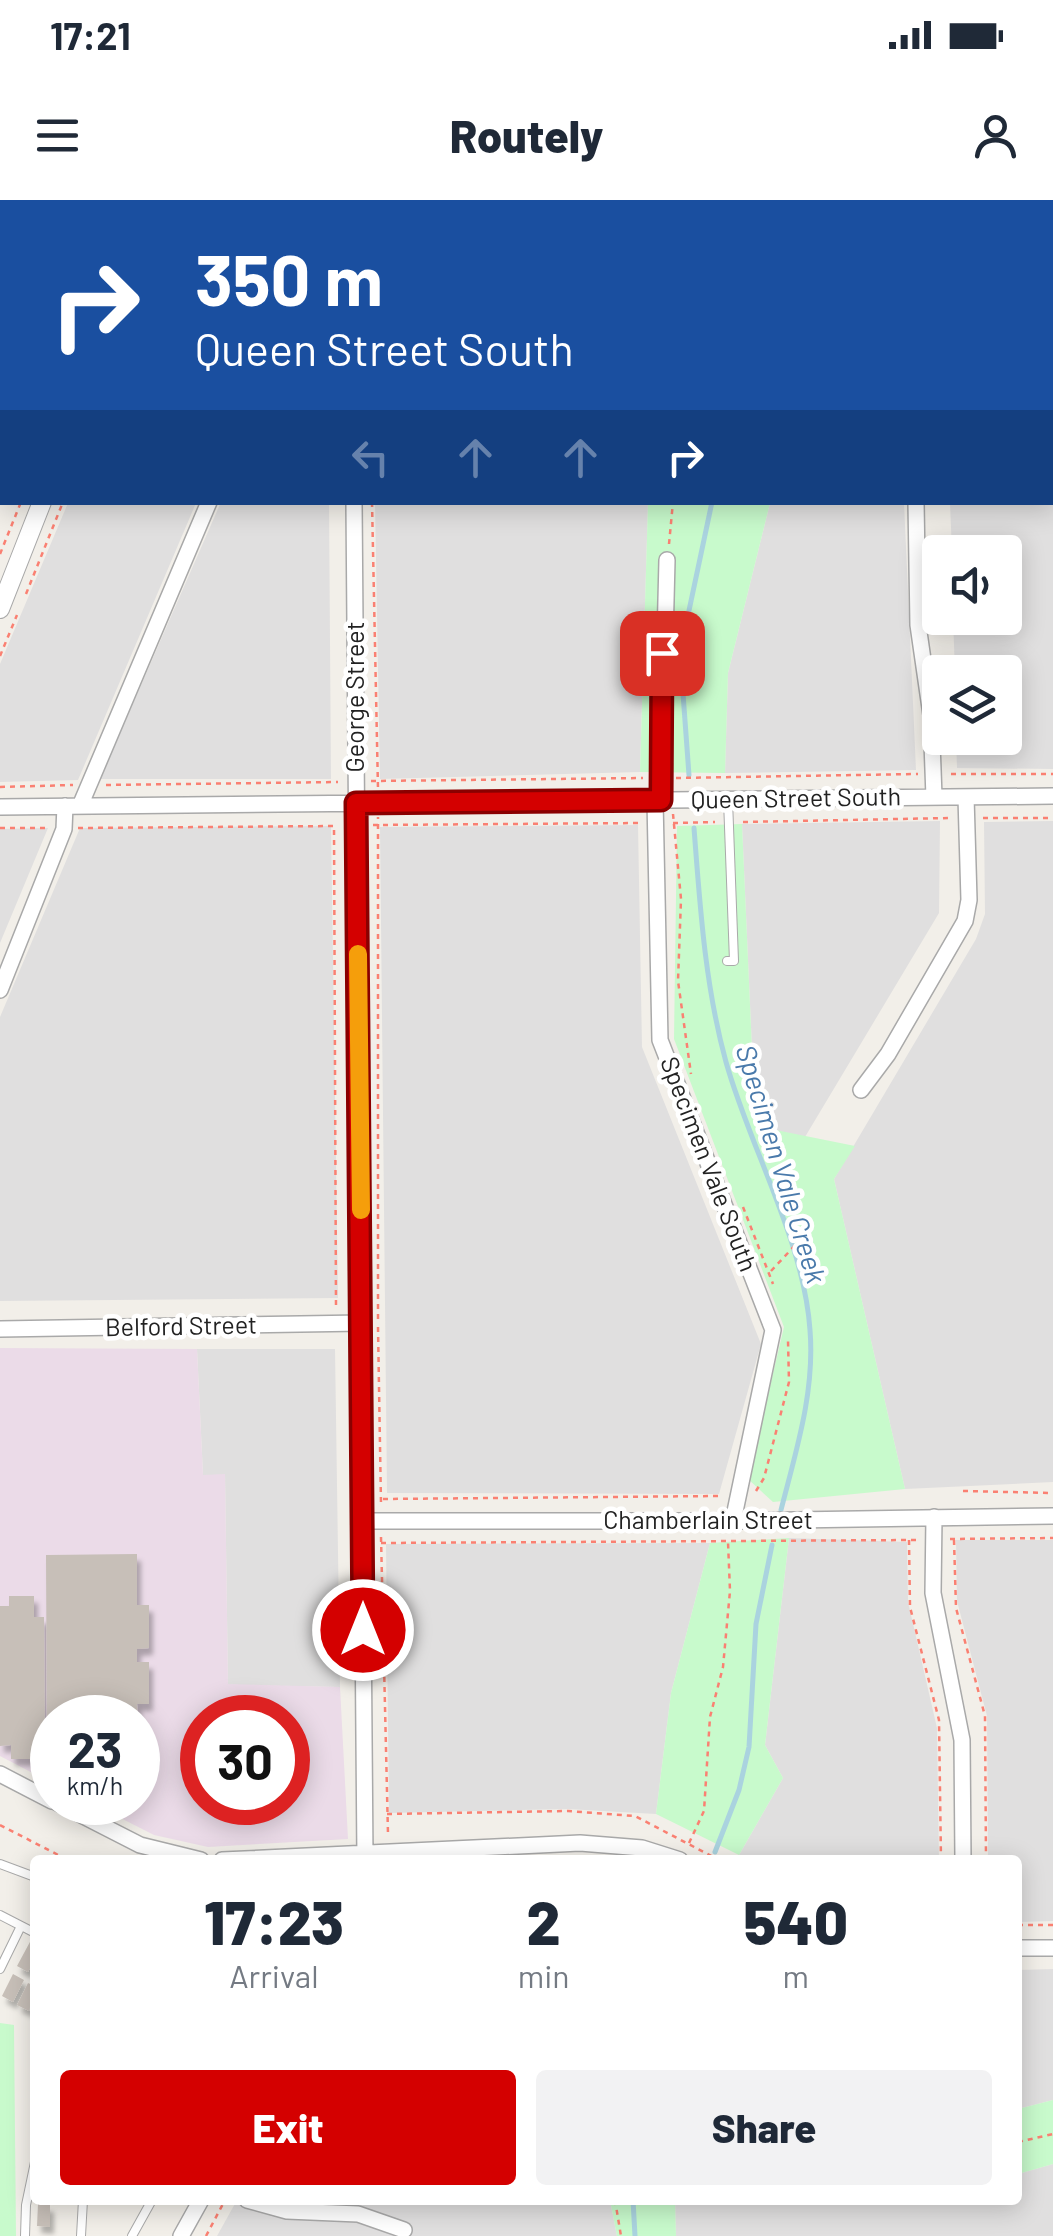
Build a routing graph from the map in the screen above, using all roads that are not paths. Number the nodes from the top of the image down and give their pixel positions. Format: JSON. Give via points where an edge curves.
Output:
{"nodes":[{"id":1,"x":41,"y":505,"type":"edge"},
{"id":2,"x":208,"y":505,"type":"edge"},
{"id":3,"x":354,"y":505,"type":"edge"},
{"id":4,"x":916,"y":505,"type":"edge"},
{"id":5,"x":667,"y":560,"type":"road end"},
{"id":6,"x":4,"y":588,"type":"edge"},
{"id":7,"x":0,"y":609,"type":"edge"},
{"id":8,"x":934,"y":796,"type":"junction"},
{"id":9,"x":1053,"y":796,"type":"edge"},
{"id":10,"x":966,"y":797,"type":"junction"},
{"id":11,"x":658,"y":800,"type":"junction"},
{"id":12,"x":728,"y":800,"type":"junction"},
{"id":13,"x":356,"y":803,"type":"junction"},
{"id":14,"x":72,"y":806,"type":"junction"},
{"id":15,"x":0,"y":807,"type":"edge"},
{"id":16,"x":727,"y":961,"type":"dead end"},
{"id":17,"x":0,"y":990,"type":"edge"},
{"id":18,"x":862,"y":1090,"type":"dead end"},
{"id":19,"x":362,"y":1323,"type":"junction"},
{"id":20,"x":0,"y":1329,"type":"edge"},
{"id":21,"x":1053,"y":1516,"type":"edge"},
{"id":22,"x":934,"y":1517,"type":"junction"},
{"id":23,"x":362,"y":1520,"type":"junction"},
{"id":24,"x":734,"y":1522,"type":"junction"},
{"id":25,"x":0,"y":1774,"type":"edge"},
{"id":26,"x":30,"y":1790,"type":"edge"},
{"id":27,"x":100,"y":1825,"type":"edge"},
{"id":28,"x":180,"y":1855,"type":"edge"},
{"id":29,"x":365,"y":1855,"type":"edge"},
{"id":30,"x":370,"y":1855,"type":"edge"},
{"id":31,"x":664,"y":1855,"type":"edge"},
{"id":32,"x":963,"y":1855,"type":"edge"},
{"id":33,"x":0,"y":1864,"type":"edge"},
{"id":34,"x":30,"y":1875,"type":"edge"},
{"id":35,"x":0,"y":1915,"type":"edge"},
{"id":36,"x":21,"y":1926,"type":"junction"},
{"id":37,"x":30,"y":1930,"type":"edge"},
{"id":38,"x":1022,"y":1948,"type":"edge"},
{"id":39,"x":1053,"y":1948,"type":"edge"},
{"id":40,"x":0,"y":1969,"type":"edge"},
{"id":41,"x":30,"y":2185,"type":"edge"},
{"id":42,"x":83,"y":2205,"type":"edge"},
{"id":43,"x":149,"y":2205,"type":"edge"},
{"id":44,"x":198,"y":2205,"type":"edge"},
{"id":45,"x":268,"y":2205,"type":"edge"},
{"id":46,"x":404,"y":2230,"type":"dead end"},
{"id":47,"x":25,"y":2236,"type":"edge"},
{"id":48,"x":81,"y":2236,"type":"edge"},
{"id":49,"x":132,"y":2236,"type":"edge"},
{"id":50,"x":181,"y":2236,"type":"edge"}],
"edges":[{"from":1,"to":6,"type":"street"},
{"from":2,"to":14,"type":"street"},
{"from":3,"to":13,"type":"street","name":"George Street"},
{"from":4,"to":8,"type":"street","via":[[918,625]]},
{"from":5,"to":11,"type":"street","name":"Specimen Vale South","via":[[665,778]]},
{"from":6,"to":7,"type":"street"},
{"from":8,"to":10,"type":"street","name":"Queen Street South"},
{"from":8,"to":12,"type":"street","name":"Queen Street South"},
{"from":9,"to":10,"type":"street","name":"Queen Street South"},
{"from":10,"to":18,"type":"street","via":[[965,921]]},
{"from":11,"to":12,"type":"street","name":"Queen Street South"},
{"from":11,"to":13,"type":"street","name":"Queen Street South"},
{"from":11,"to":24,"type":"street","name":"Specimen Vale South","via":[[660,1040],[773,1330]]},
{"from":12,"to":16,"type":"lane","via":[[734,960]]},
{"from":13,"to":14,"type":"street","name":"Queen Street South"},
{"from":13,"to":19,"type":"street","name":"George Street"},
{"from":14,"to":15,"type":"street","name":"Queen Street South"},
{"from":14,"to":17,"type":"street"},
{"from":19,"to":20,"type":"street","name":"Belford Street"},
{"from":19,"to":23,"type":"street","name":"George Street"},
{"from":21,"to":22,"type":"street","name":"Chamberlain Street"},
{"from":22,"to":24,"type":"street","name":"Chamberlain Street"},
{"from":22,"to":32,"type":"street","via":[[935,1603],[961,1728]]},
{"from":23,"to":24,"type":"street","name":"Chamberlain Street"},
{"from":23,"to":29,"type":"street","name":"George Street"},
{"from":25,"to":26,"type":"street"},
{"from":27,"to":28,"type":"street"},
{"from":30,"to":31,"type":"street","via":[[580,1843]]},
{"from":33,"to":34,"type":"lane"},
{"from":35,"to":36,"type":"lane"},
{"from":36,"to":37,"type":"lane"},
{"from":36,"to":40,"type":"lane"},
{"from":38,"to":39,"type":"street"},
{"from":41,"to":47,"type":"lane"},
{"from":42,"to":48,"type":"lane"},
{"from":43,"to":49,"type":"lane"},
{"from":44,"to":50,"type":"street"},
{"from":45,"to":46,"type":"street","via":[[358,2214]]}]}
